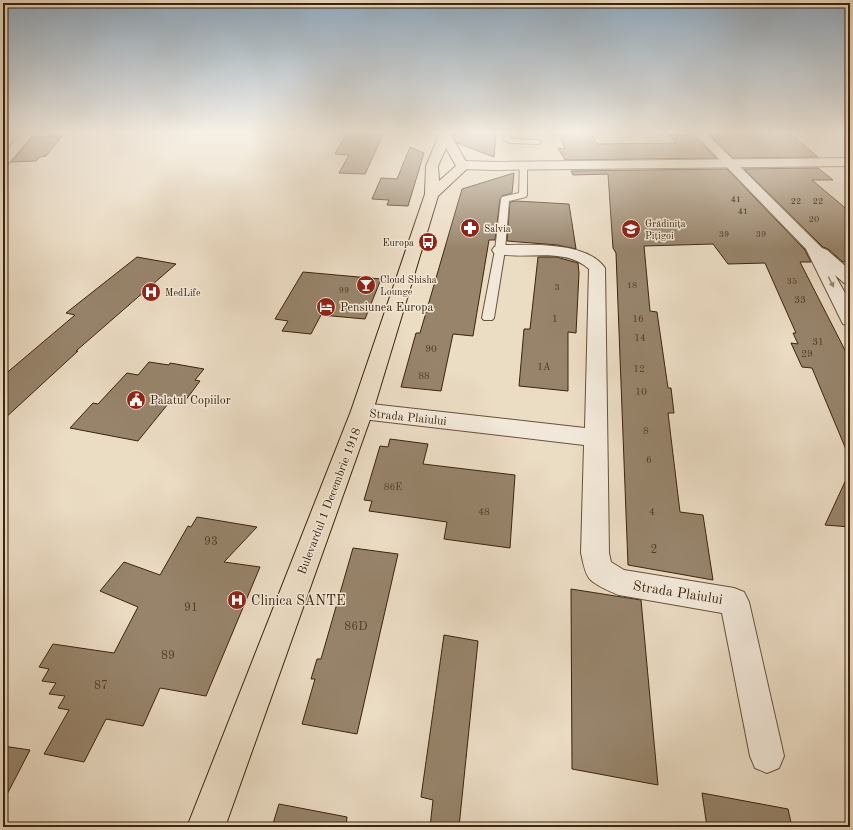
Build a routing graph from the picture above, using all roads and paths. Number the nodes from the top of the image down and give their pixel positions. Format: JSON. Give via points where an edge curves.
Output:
{"nodes":[{"id":1,"x":433,"y":172,"type":"edge"},
{"id":2,"x":455,"y":172,"type":"edge"},
{"id":3,"x":523,"y":172,"type":"edge"},
{"id":4,"x":740,"y":172,"type":"edge"},
{"id":5,"x":432,"y":194,"type":"junction"},
{"id":6,"x":813,"y":247,"type":"junction"},
{"id":7,"x":500,"y":250,"type":"junction"},
{"id":8,"x":850,"y":279,"type":"edge"},
{"id":9,"x":488,"y":318,"type":"dead end"},
{"id":10,"x":850,"y":320,"type":"edge"},
{"id":11,"x":362,"y":411,"type":"junction"},
{"id":12,"x":597,"y":438,"type":"junction"},
{"id":13,"x":767,"y":756,"type":"dead end"},
{"id":14,"x":206,"y":827,"type":"edge"}],
"edges":[{"from":1,"to":5,"type":"main road","name":"Bulevardul 1 Decembrie 1918"},
{"from":2,"to":5,"type":"main road"},
{"from":3,"to":7,"type":"lane","via":[[523,195],[505,199]]},
{"from":4,"to":6,"type":"street"},
{"from":5,"to":11,"type":"main road","name":"Bulevardul 1 Decembrie 1918"},
{"from":6,"to":8,"type":"street"},
{"from":6,"to":10,"type":"street","one_way":true},
{"from":7,"to":9,"type":"lane"},
{"from":7,"to":12,"type":"street","name":"Strada Plaiului","via":[[569,254],[588,260],[598,268]]},
{"from":11,"to":12,"type":"street","name":"Strada Plaiului"},
{"from":11,"to":14,"type":"main road","name":"Bulevardul 1 Decembrie 1918"},
{"from":12,"to":13,"type":"street","name":"Strada Plaiului","via":[[595,552],[599,570],[618,582],[734,602]]}]}
